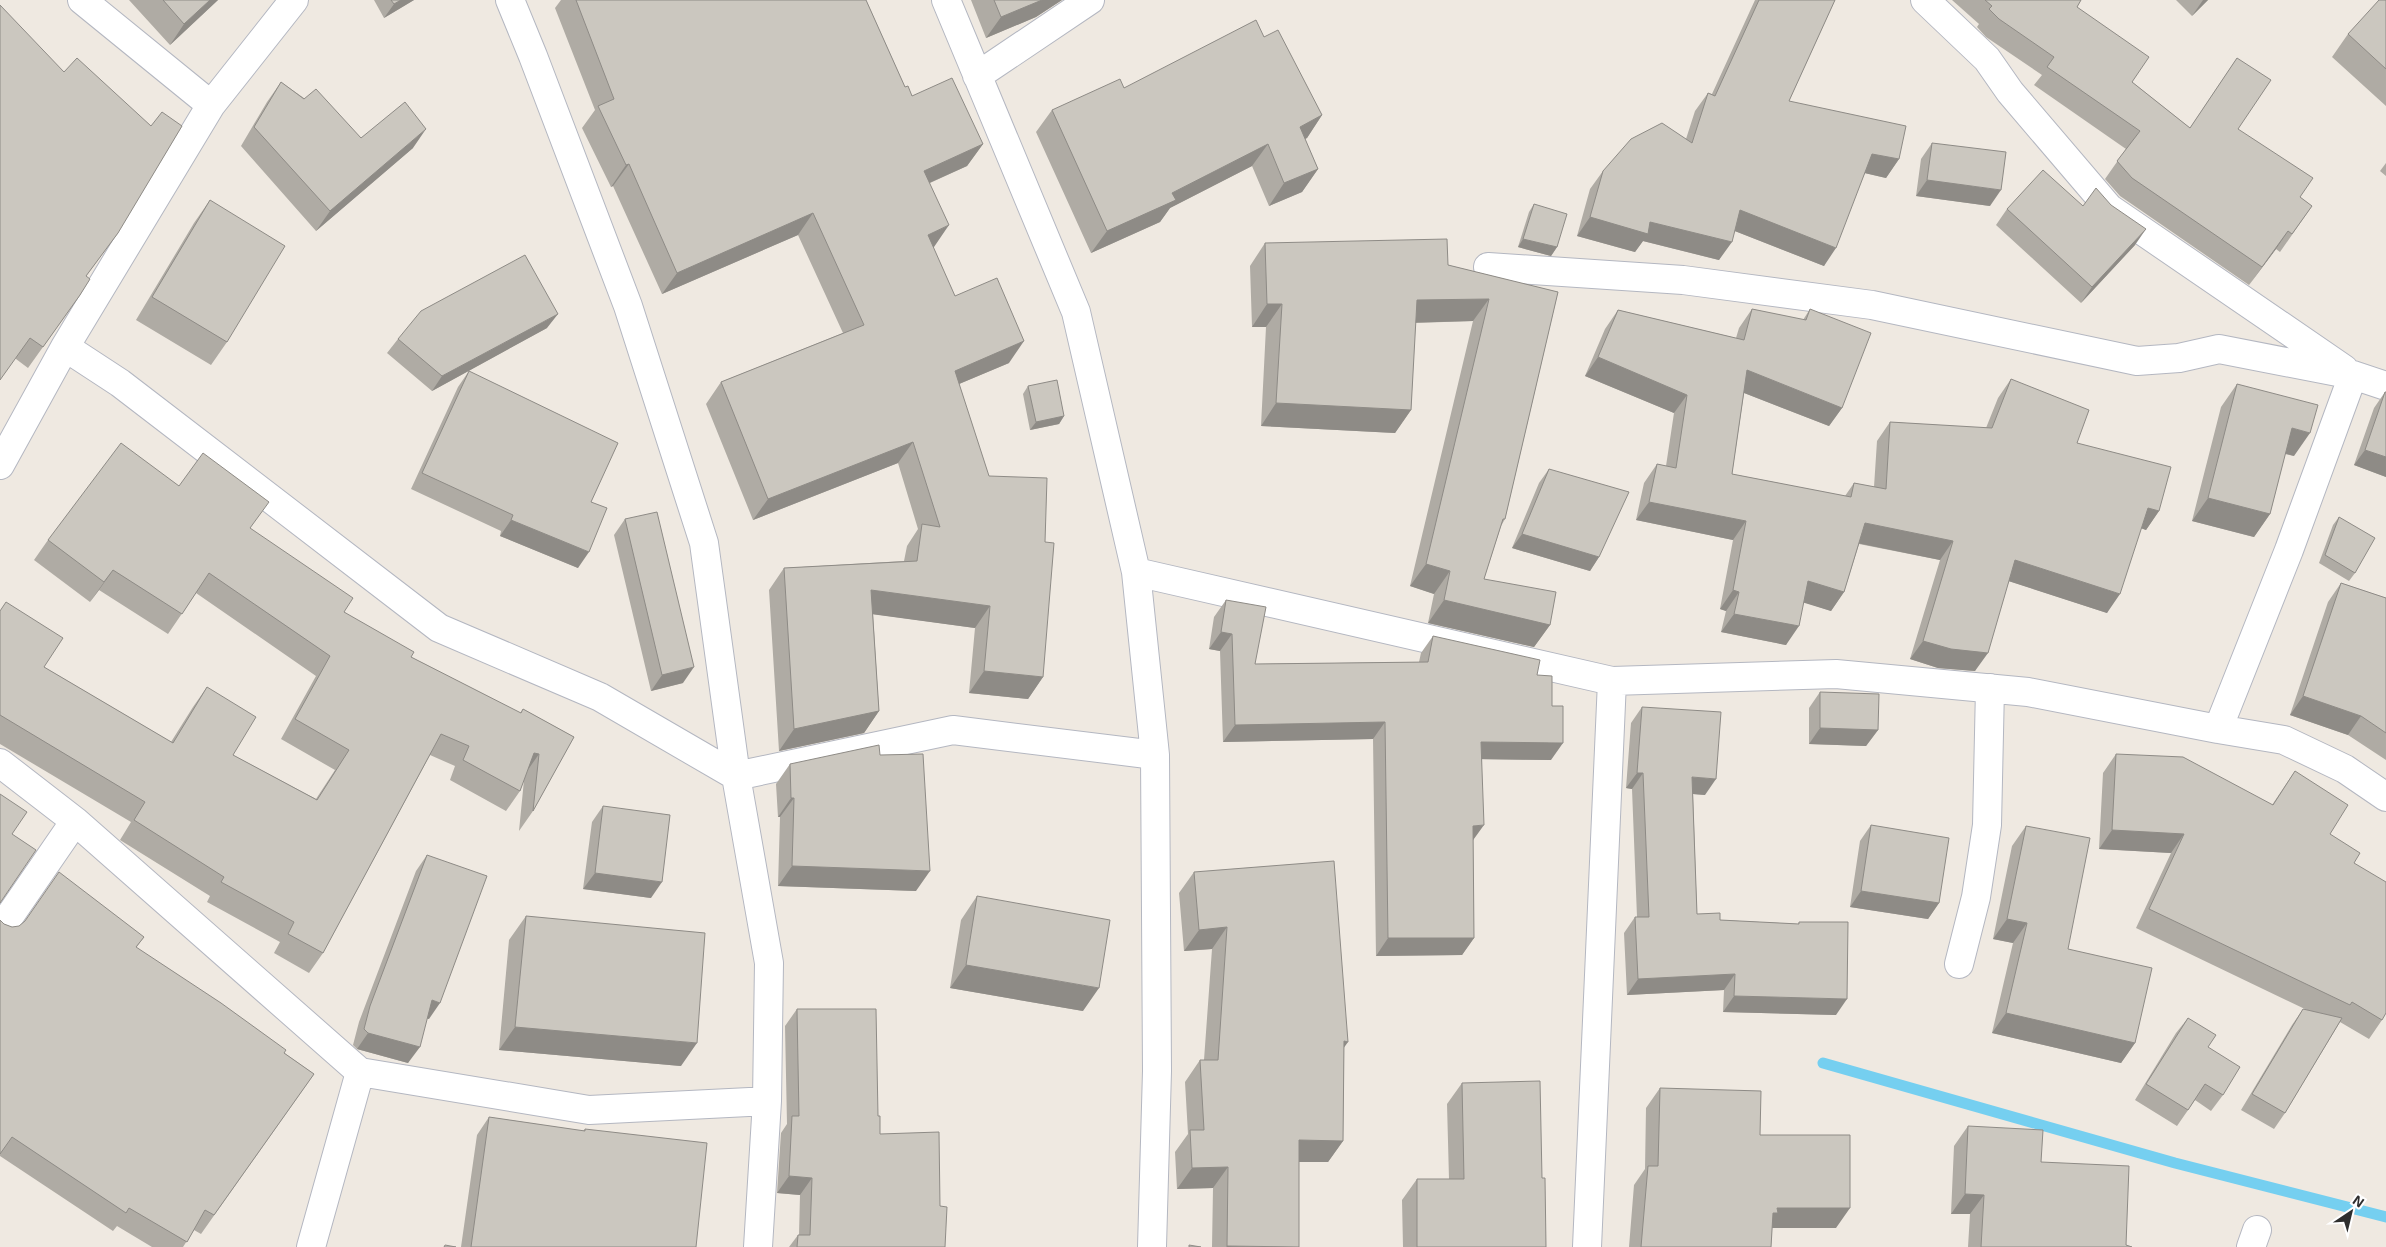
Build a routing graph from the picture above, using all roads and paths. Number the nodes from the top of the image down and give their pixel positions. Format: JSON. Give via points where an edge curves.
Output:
{"nodes":[{"id":1,"x":82,"y":0,"type":"edge"},
{"id":2,"x":294,"y":0,"type":"edge"},
{"id":3,"x":510,"y":0,"type":"edge"},
{"id":4,"x":946,"y":0,"type":"edge"},
{"id":5,"x":1090,"y":0,"type":"edge"},
{"id":6,"x":1925,"y":0,"type":"edge"},
{"id":7,"x":977,"y":76,"type":"junction"},
{"id":8,"x":211,"y":105,"type":"junction"},
{"id":9,"x":1488,"y":267,"type":"dead end"},
{"id":10,"x":65,"y":347,"type":"junction"},
{"id":11,"x":2353,"y":375,"type":"junction"},
{"id":12,"x":2386,"y":386,"type":"edge"},
{"id":13,"x":0,"y":464,"type":"edge"},
{"id":14,"x":1136,"y":572,"type":"junction"},
{"id":15,"x":1612,"y":681,"type":"junction"},
{"id":16,"x":1990,"y":688,"type":"junction"},
{"id":17,"x":2218,"y":730,"type":"junction"},
{"id":18,"x":1155,"y":755,"type":"junction"},
{"id":19,"x":0,"y":763,"type":"edge"},
{"id":20,"x":736,"y":776,"type":"junction"},
{"id":21,"x":2386,"y":797,"type":"edge"},
{"id":22,"x":75,"y":821,"type":"junction"},
{"id":23,"x":0,"y":930,"type":"edge"},
{"id":24,"x":1959,"y":964,"type":"dead end"},
{"id":25,"x":360,"y":1072,"type":"junction"},
{"id":26,"x":767,"y":1101,"type":"junction"},
{"id":27,"x":311,"y":1247,"type":"edge"},
{"id":28,"x":758,"y":1247,"type":"edge"},
{"id":29,"x":1152,"y":1247,"type":"edge"},
{"id":30,"x":1587,"y":1247,"type":"edge"}],
"edges":[{"from":1,"to":8,"type":"street"},
{"from":2,"to":8,"type":"street"},
{"from":3,"to":20,"type":"street","via":[[628,306],[704,543]]},
{"from":4,"to":7,"type":"street"},
{"from":5,"to":7,"type":"street"},
{"from":6,"to":11,"type":"street","via":[[1987,59],[2010,92],[2109,208]]},
{"from":7,"to":14,"type":"street","via":[[1076,312]]},
{"from":8,"to":10,"type":"street"},
{"from":9,"to":11,"type":"street","via":[[1683,280],[1872,305],[2137,361],[2179,358],[2219,350]]},
{"from":10,"to":13,"type":"street"},
{"from":10,"to":20,"type":"street","via":[[120,383],[439,628],[600,697]]},
{"from":11,"to":12,"type":"street"},
{"from":11,"to":17,"type":"street"},
{"from":14,"to":15,"type":"street"},
{"from":14,"to":18,"type":"street"},
{"from":15,"to":16,"type":"street","via":[[1836,674]]},
{"from":15,"to":30,"type":"street"},
{"from":16,"to":17,"type":"street","via":[[2028,692]]},
{"from":16,"to":24,"type":"street","via":[[1986,825],[1976,897]]},
{"from":17,"to":21,"type":"street","via":[[2284,740],[2346,769]]},
{"from":18,"to":20,"type":"street","via":[[953,730]]},
{"from":18,"to":29,"type":"street","via":[[1157,1071]]},
{"from":19,"to":22,"type":"street"},
{"from":20,"to":26,"type":"street","via":[[769,963]]},
{"from":22,"to":23,"type":"street"},
{"from":22,"to":25,"type":"street"},
{"from":25,"to":26,"type":"street","via":[[589,1110]]},
{"from":25,"to":27,"type":"street"},
{"from":26,"to":28,"type":"street"}]}
